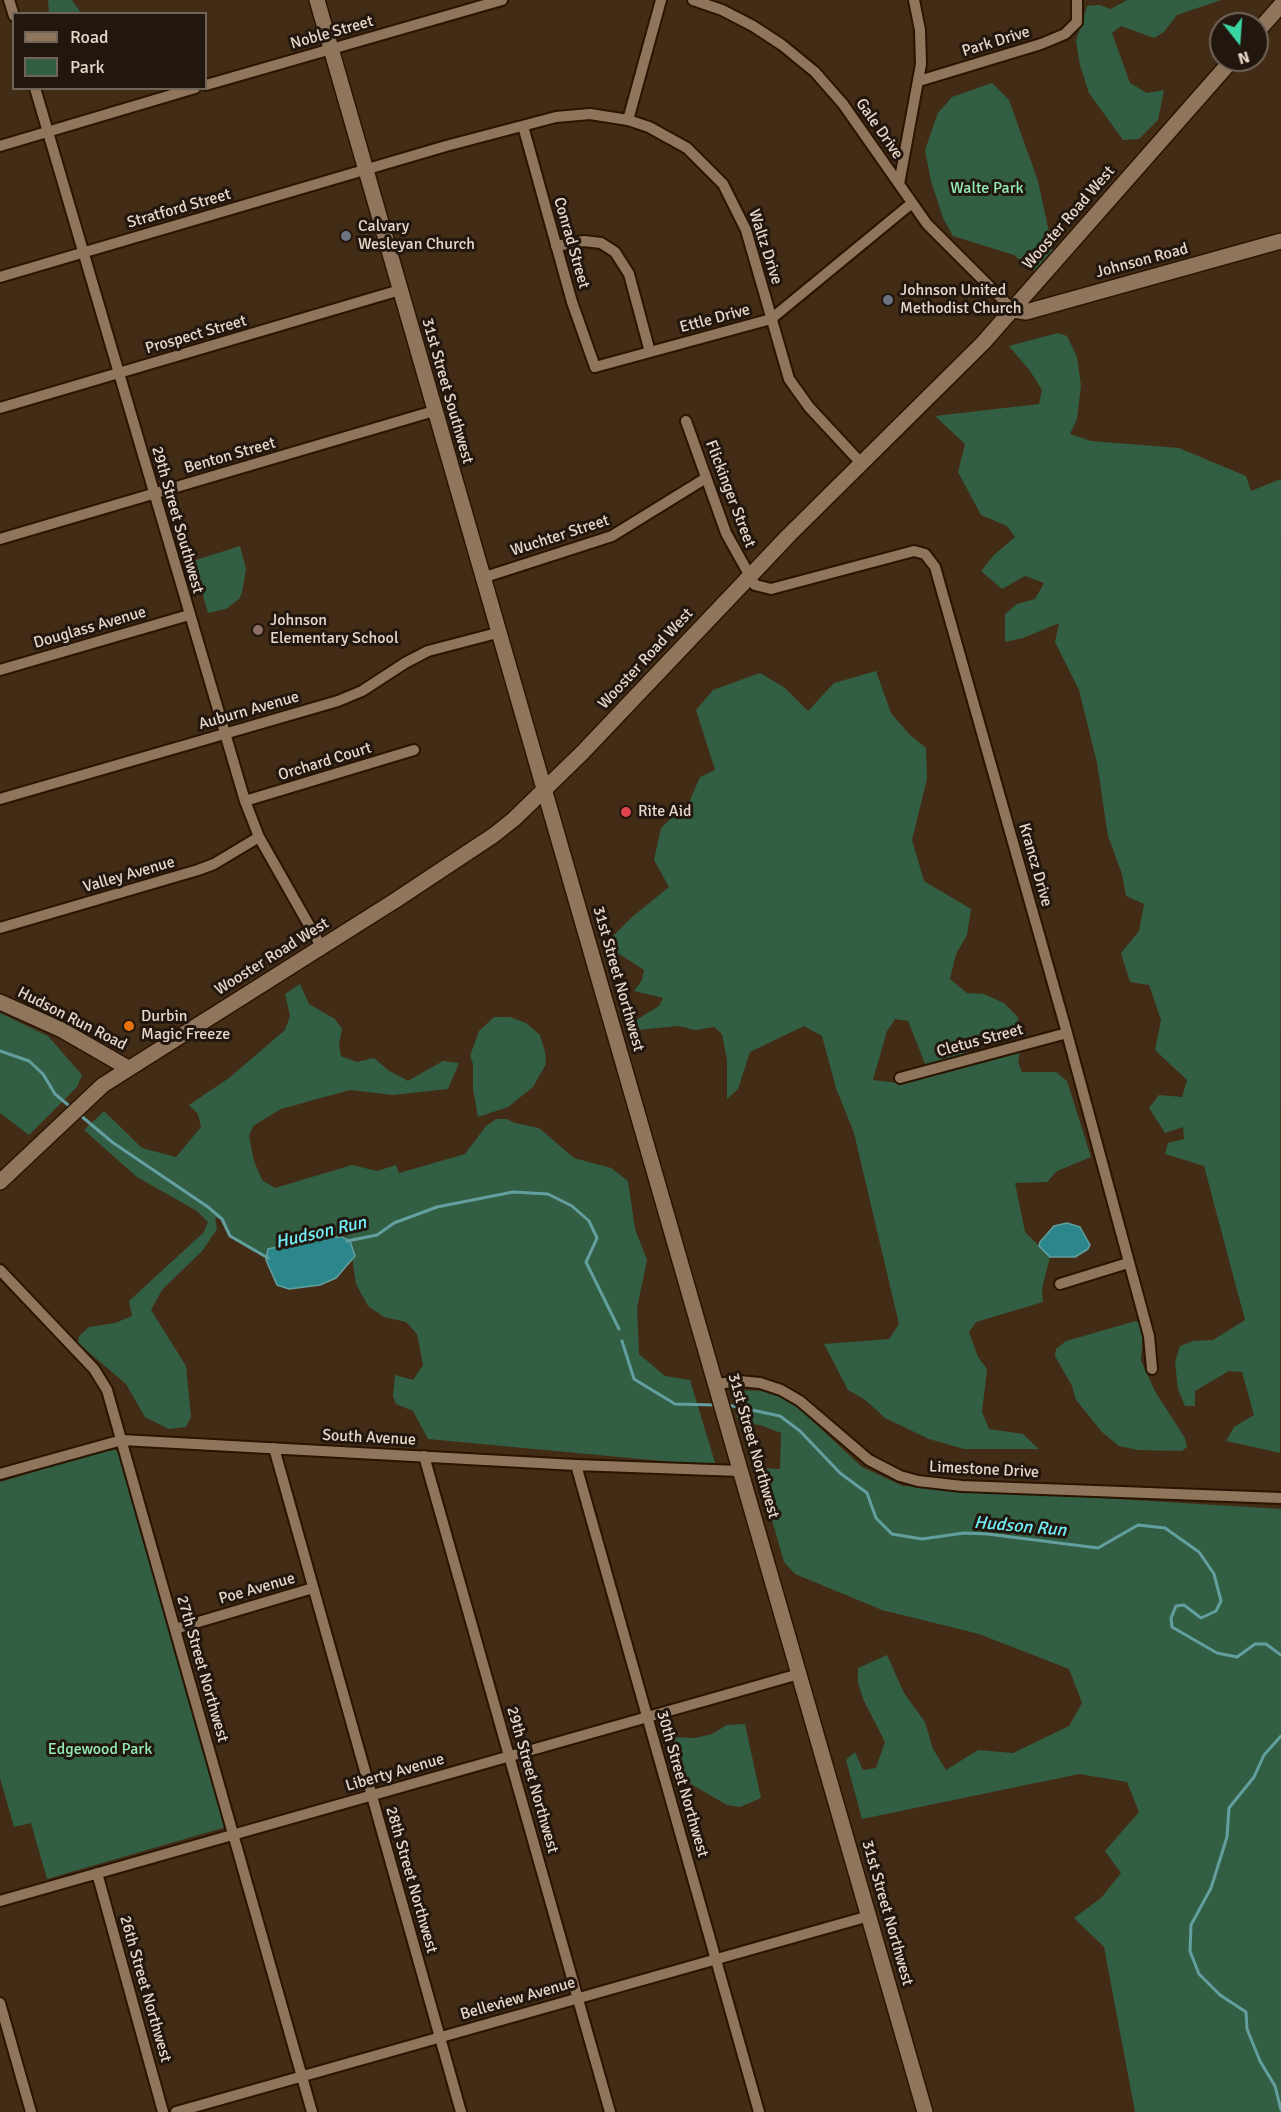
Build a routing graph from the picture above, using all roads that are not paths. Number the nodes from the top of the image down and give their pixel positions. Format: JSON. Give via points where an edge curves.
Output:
{"nodes":[{"id":1,"x":317,"y":0,"type":"edge"},
{"id":2,"x":502,"y":0,"type":"edge"},
{"id":3,"x":661,"y":0,"type":"edge"},
{"id":4,"x":693,"y":0,"type":"edge"},
{"id":5,"x":914,"y":0,"type":"edge"},
{"id":6,"x":1077,"y":0,"type":"edge"},
{"id":7,"x":1281,"y":5,"type":"edge"},
{"id":8,"x":1269,"y":18,"type":"edge"},
{"id":9,"x":331,"y":48,"type":"junction"},
{"id":10,"x":1221,"y":72,"type":"edge"},
{"id":11,"x":919,"y":81,"type":"junction"},
{"id":12,"x":207,"y":86,"type":"edge"},
{"id":13,"x":36,"y":90,"type":"edge"},
{"id":14,"x":188,"y":90,"type":"edge"},
{"id":15,"x":628,"y":120,"type":"junction"},
{"id":16,"x":523,"y":126,"type":"junction"},
{"id":17,"x":47,"y":132,"type":"junction"},
{"id":18,"x":0,"y":146,"type":"edge"},
{"id":19,"x":366,"y":169,"type":"junction"},
{"id":20,"x":899,"y":184,"type":"junction"},
{"id":21,"x":912,"y":203,"type":"junction"},
{"id":22,"x":1281,"y":241,"type":"edge"},
{"id":23,"x":556,"y":246,"type":"junction"},
{"id":24,"x":83,"y":252,"type":"junction"},
{"id":25,"x":0,"y":277,"type":"edge"},
{"id":26,"x":400,"y":290,"type":"junction"},
{"id":27,"x":1013,"y":310,"type":"junction"},
{"id":28,"x":771,"y":319,"type":"junction"},
{"id":29,"x":650,"y":352,"type":"junction"},
{"id":30,"x":596,"y":367,"type":"joint"},
{"id":31,"x":118,"y":373,"type":"junction"},
{"id":32,"x":0,"y":408,"type":"edge"},
{"id":33,"x":434,"y":411,"type":"junction"},
{"id":34,"x":686,"y":421,"type":"dead end"},
{"id":35,"x":861,"y":463,"type":"junction"},
{"id":36,"x":706,"y":478,"type":"junction"},
{"id":37,"x":154,"y":494,"type":"junction"},
{"id":38,"x":0,"y":539,"type":"edge"},
{"id":39,"x":748,"y":577,"type":"junction"},
{"id":40,"x":482,"y":578,"type":"junction"},
{"id":41,"x":189,"y":615,"type":"junction"},
{"id":42,"x":497,"y":633,"type":"junction"},
{"id":43,"x":0,"y":670,"type":"edge"},
{"id":44,"x":225,"y":734,"type":"junction"},
{"id":45,"x":414,"y":750,"type":"dead end"},
{"id":46,"x":543,"y":791,"type":"junction"},
{"id":47,"x":0,"y":799,"type":"edge"},
{"id":48,"x":245,"y":801,"type":"junction"},
{"id":49,"x":260,"y":837,"type":"junction"},
{"id":50,"x":0,"y":928,"type":"edge"},
{"id":51,"x":322,"y":948,"type":"junction"},
{"id":52,"x":0,"y":1002,"type":"edge"},
{"id":53,"x":1067,"y":1033,"type":"junction"},
{"id":54,"x":128,"y":1068,"type":"junction"},
{"id":55,"x":900,"y":1078,"type":"dead end"},
{"id":56,"x":0,"y":1182,"type":"edge"},
{"id":57,"x":1128,"y":1263,"type":"junction"},
{"id":58,"x":0,"y":1270,"type":"edge"},
{"id":59,"x":1060,"y":1284,"type":"dead end"},
{"id":60,"x":1152,"y":1369,"type":"dead end"},
{"id":61,"x":717,"y":1384,"type":"junction"},
{"id":62,"x":122,"y":1440,"type":"junction"},
{"id":63,"x":274,"y":1448,"type":"junction"},
{"id":64,"x":424,"y":1456,"type":"junction"},
{"id":65,"x":576,"y":1465,"type":"junction"},
{"id":66,"x":740,"y":1471,"type":"junction"},
{"id":67,"x":0,"y":1474,"type":"edge"},
{"id":68,"x":1281,"y":1498,"type":"edge"},
{"id":69,"x":313,"y":1588,"type":"junction"},
{"id":70,"x":175,"y":1629,"type":"junction"},
{"id":71,"x":799,"y":1674,"type":"junction"},
{"id":72,"x":646,"y":1716,"type":"junction"},
{"id":73,"x":510,"y":1756,"type":"junction"},
{"id":74,"x":371,"y":1795,"type":"junction"},
{"id":75,"x":235,"y":1833,"type":"junction"},
{"id":76,"x":97,"y":1873,"type":"junction"},
{"id":77,"x":0,"y":1901,"type":"edge"},
{"id":78,"x":869,"y":1916,"type":"junction"},
{"id":79,"x":716,"y":1959,"type":"junction"},
{"id":80,"x":578,"y":1998,"type":"junction"},
{"id":81,"x":0,"y":2003,"type":"edge"},
{"id":82,"x":440,"y":2037,"type":"junction"},
{"id":83,"x":302,"y":2076,"type":"junction"},
{"id":84,"x":31,"y":2112,"type":"edge"},
{"id":85,"x":164,"y":2112,"type":"edge"},
{"id":86,"x":176,"y":2112,"type":"edge"},
{"id":87,"x":312,"y":2112,"type":"edge"},
{"id":88,"x":462,"y":2112,"type":"edge"},
{"id":89,"x":609,"y":2112,"type":"edge"},
{"id":90,"x":759,"y":2112,"type":"edge"},
{"id":91,"x":925,"y":2112,"type":"edge"}],
"edges":[{"from":1,"to":9,"type":"main road","name":"31st Street Southwest"},
{"from":2,"to":9,"type":"street","name":"Noble Street"},
{"from":3,"to":15,"type":"street"},
{"from":4,"to":20,"type":"street","name":"Gale Drive","via":[[753,26],[815,72],[843,104]]},
{"from":5,"to":11,"type":"street","via":[[921,47]]},
{"from":6,"to":11,"type":"street","name":"Park Drive","via":[[1077,22],[1049,41]]},
{"from":7,"to":8,"type":"main road"},
{"from":9,"to":12,"type":"street","name":"Noble Street"},
{"from":9,"to":19,"type":"main road","name":"31st Street Southwest"},
{"from":10,"to":27,"type":"main road","name":"Wooster Road West"},
{"from":11,"to":20,"type":"street"},
{"from":13,"to":17,"type":"street","name":"29th Street Southwest"},
{"from":14,"to":17,"type":"street"},
{"from":15,"to":16,"type":"street","name":"Waltz Drive","via":[[573,115]]},
{"from":15,"to":28,"type":"street","name":"Waltz Drive","via":[[687,148],[723,184],[746,230]]},
{"from":16,"to":19,"type":"street","name":"Waltz Drive"},
{"from":16,"to":23,"type":"street","name":"Conrad Street"},
{"from":17,"to":18,"type":"street"},
{"from":17,"to":24,"type":"street","name":"29th Street Southwest"},
{"from":19,"to":24,"type":"street","name":"Stratford Street"},
{"from":19,"to":26,"type":"main road","name":"31st Street Southwest"},
{"from":20,"to":21,"type":"street","name":"Gale Drive"},
{"from":21,"to":27,"type":"street","name":"Gale Drive","via":[[944,243]]},
{"from":21,"to":28,"type":"street","name":"Ettle Drive"},
{"from":22,"to":27,"type":"main road","name":"Johnson Road","via":[[1026,312]]},
{"from":23,"to":29,"type":"street","via":[[584,241],[601,243],[615,252],[629,274]]},
{"from":23,"to":30,"type":"street","name":"Conrad Street"},
{"from":24,"to":25,"type":"street","name":"Stratford Street"},
{"from":24,"to":31,"type":"street","name":"29th Street Southwest"},
{"from":26,"to":31,"type":"street","name":"Prospect Street"},
{"from":26,"to":33,"type":"main road","name":"31st Street Southwest"},
{"from":27,"to":35,"type":"main road","name":"Wooster Road West"},
{"from":28,"to":29,"type":"street","name":"Ettle Drive"},
{"from":28,"to":35,"type":"street","name":"Waltz Drive","via":[[794,386]]},
{"from":29,"to":30,"type":"street","name":"Ettle Drive"},
{"from":31,"to":32,"type":"street","name":"Prospect Street"},
{"from":31,"to":37,"type":"street","name":"29th Street Southwest"},
{"from":33,"to":37,"type":"street","name":"Benton Street"},
{"from":33,"to":40,"type":"main road","name":"31st Street Southwest"},
{"from":34,"to":36,"type":"street","name":"Flickinger Street"},
{"from":35,"to":39,"type":"main road","name":"Wooster Road West"},
{"from":36,"to":39,"type":"street","name":"Flickinger Street","via":[[726,533]]},
{"from":36,"to":40,"type":"street","name":"Wuchter Street","via":[[612,536]]},
{"from":37,"to":38,"type":"street","name":"Benton Street"},
{"from":37,"to":41,"type":"street","name":"29th Street Southwest"},
{"from":39,"to":46,"type":"main road","name":"Wooster Road West"},
{"from":39,"to":53,"type":"street","name":"Krancz Drive","via":[[755,585],[771,589],[901,553],[920,551],[930,559]]},
{"from":40,"to":42,"type":"main road","name":"31st Street Southwest"},
{"from":41,"to":43,"type":"street","name":"Douglass Avenue"},
{"from":41,"to":44,"type":"street","name":"29th Street Southwest"},
{"from":42,"to":44,"type":"street","name":"Auburn Avenue","via":[[428,651],[354,695]]},
{"from":42,"to":46,"type":"main road","name":"31st Street Southwest"},
{"from":44,"to":47,"type":"street","name":"Auburn Avenue"},
{"from":44,"to":48,"type":"street","name":"29th Street Southwest"},
{"from":45,"to":48,"type":"street","name":"Orchard Court"},
{"from":46,"to":51,"type":"main road","name":"Wooster Road West","via":[[494,835]]},
{"from":46,"to":61,"type":"main road","name":"31st Street Northwest"},
{"from":48,"to":49,"type":"street","name":"29th Street Southwest"},
{"from":49,"to":50,"type":"street","name":"Valley Avenue","via":[[198,870]]},
{"from":49,"to":51,"type":"street","name":"29th Street Southwest"},
{"from":51,"to":54,"type":"main road","name":"Wooster Road West"},
{"from":52,"to":54,"type":"main road","name":"Hudson Run Road","via":[[62,1030]]},
{"from":53,"to":55,"type":"street","name":"Cletus Street"},
{"from":53,"to":57,"type":"street","name":"Krancz Drive"},
{"from":54,"to":56,"type":"main road","name":"Wooster Road West","via":[[87,1099]]},
{"from":57,"to":59,"type":"street"},
{"from":57,"to":60,"type":"street","name":"Krancz Drive","via":[[1149,1336]]},
{"from":58,"to":62,"type":"street","name":"27th Street Northwest","via":[[94,1369],[107,1390]]},
{"from":61,"to":66,"type":"main road","name":"31st Street Northwest"},
{"from":61,"to":68,"type":"street","name":"Limestone Drive","via":[[740,1381],[781,1390],[800,1401],[869,1460],[918,1481]]},
{"from":62,"to":63,"type":"street","name":"South Avenue"},
{"from":62,"to":67,"type":"street","name":"South Avenue"},
{"from":62,"to":70,"type":"street","name":"27th Street Northwest"},
{"from":63,"to":64,"type":"street","name":"South Avenue"},
{"from":63,"to":69,"type":"street","name":"28th Street Northwest"},
{"from":64,"to":65,"type":"street","name":"South Avenue"},
{"from":64,"to":73,"type":"street","name":"29th Street Northwest"},
{"from":65,"to":66,"type":"street","name":"South Avenue"},
{"from":65,"to":72,"type":"street","name":"30th Street Northwest"},
{"from":66,"to":71,"type":"main road","name":"31st Street Northwest"},
{"from":69,"to":70,"type":"street","name":"Poe Avenue"},
{"from":69,"to":74,"type":"street","name":"28th Street Northwest"},
{"from":70,"to":75,"type":"street","name":"27th Street Northwest"},
{"from":71,"to":72,"type":"street","name":"Liberty Avenue"},
{"from":71,"to":78,"type":"main road","name":"31st Street Northwest"},
{"from":72,"to":73,"type":"street","name":"Liberty Avenue"},
{"from":72,"to":79,"type":"street","name":"30th Street Northwest"},
{"from":73,"to":74,"type":"street","name":"Liberty Avenue"},
{"from":73,"to":80,"type":"street","name":"29th Street Northwest"},
{"from":74,"to":75,"type":"street","name":"Liberty Avenue"},
{"from":74,"to":82,"type":"street","name":"28th Street Northwest"},
{"from":75,"to":76,"type":"street","name":"Liberty Avenue"},
{"from":75,"to":83,"type":"street","name":"27th Street Northwest"},
{"from":76,"to":77,"type":"street","name":"Liberty Avenue"},
{"from":76,"to":85,"type":"street","name":"26th Street Northwest"},
{"from":78,"to":79,"type":"street","name":"Belleview Avenue"},
{"from":78,"to":91,"type":"main road","name":"31st Street Northwest"},
{"from":79,"to":80,"type":"street","name":"Belleview Avenue"},
{"from":79,"to":90,"type":"street","name":"30th Street Northwest"},
{"from":80,"to":82,"type":"street","name":"Belleview Avenue"},
{"from":80,"to":89,"type":"street","name":"29th Street Northwest"},
{"from":81,"to":84,"type":"street"},
{"from":82,"to":83,"type":"street","name":"Belleview Avenue"},
{"from":82,"to":88,"type":"street","name":"28th Street Northwest"},
{"from":83,"to":86,"type":"street","name":"Belleview Avenue"},
{"from":83,"to":87,"type":"street","name":"27th Street Northwest"}]}
